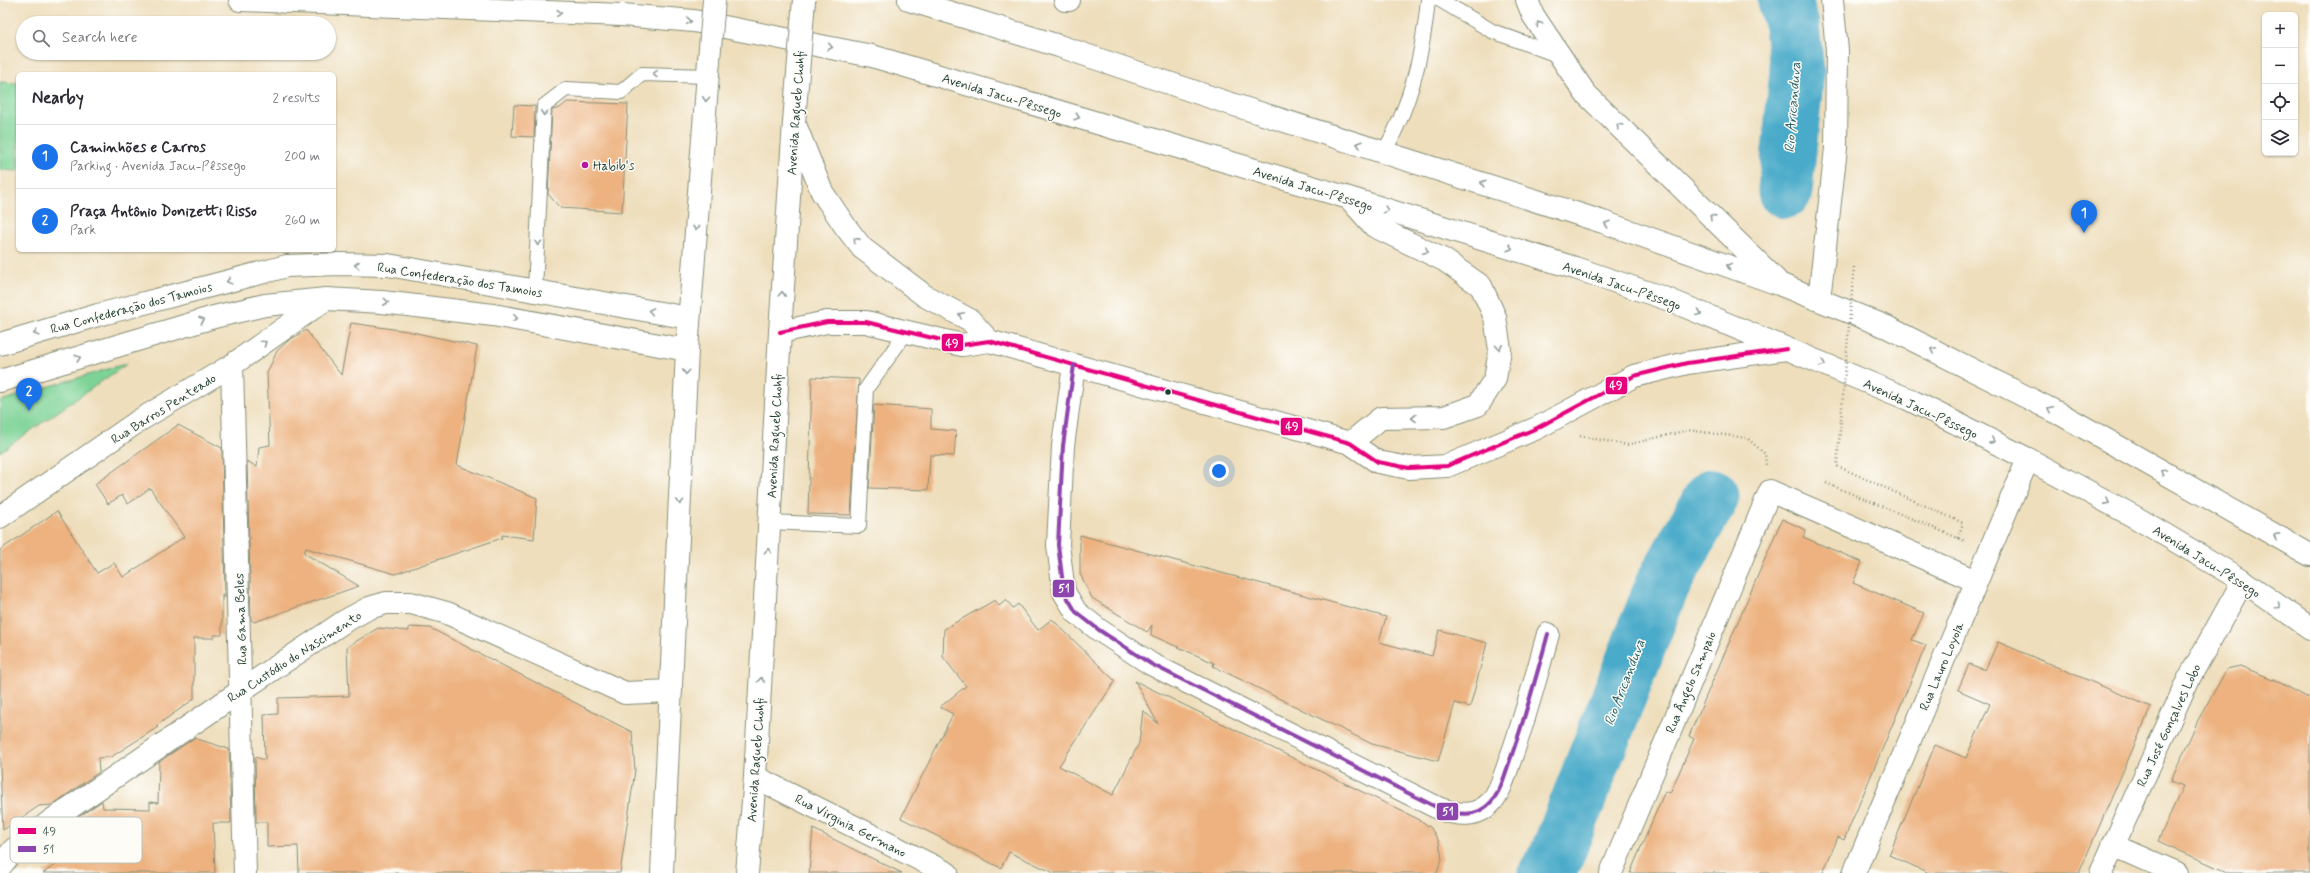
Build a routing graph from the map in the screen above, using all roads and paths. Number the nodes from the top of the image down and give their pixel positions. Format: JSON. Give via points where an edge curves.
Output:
{"nodes":[{"id":1,"x":240,"y":0,"type":"edge"},
{"id":2,"x":714,"y":0,"type":"edge"},
{"id":3,"x":804,"y":0,"type":"edge"},
{"id":4,"x":909,"y":0,"type":"edge"},
{"id":5,"x":1065,"y":0,"type":"edge"},
{"id":6,"x":1069,"y":0,"type":"edge"},
{"id":7,"x":1428,"y":0,"type":"edge"},
{"id":8,"x":1440,"y":0,"type":"edge"},
{"id":9,"x":1527,"y":0,"type":"edge"},
{"id":10,"x":1832,"y":0,"type":"edge"},
{"id":11,"x":1561,"y":56,"type":"junction"},
{"id":12,"x":709,"y":68,"type":"junction"},
{"id":13,"x":794,"y":122,"type":"junction"},
{"id":14,"x":1384,"y":152,"type":"junction"},
{"id":15,"x":1349,"y":198,"type":"junction"},
{"id":16,"x":1854,"y":267,"type":"dead end"},
{"id":17,"x":1780,"y":284,"type":"junction"},
{"id":18,"x":535,"y":290,"type":"junction"},
{"id":19,"x":326,"y":299,"type":"junction"},
{"id":20,"x":1819,"y":300,"type":"junction"},
{"id":21,"x":689,"y":318,"type":"junction"},
{"id":22,"x":907,"y":331,"type":"junction"},
{"id":23,"x":780,"y":332,"type":"junction"},
{"id":24,"x":989,"y":341,"type":"junction"},
{"id":25,"x":0,"y":344,"type":"edge"},
{"id":26,"x":1787,"y":349,"type":"junction"},
{"id":27,"x":687,"y":350,"type":"junction"},
{"id":28,"x":232,"y":365,"type":"junction"},
{"id":29,"x":1074,"y":365,"type":"junction"},
{"id":30,"x":0,"y":381,"type":"edge"},
{"id":31,"x":1536,"y":428,"type":"junction"},
{"id":32,"x":1350,"y":443,"type":"junction"},
{"id":33,"x":2028,"y":459,"type":"junction"},
{"id":34,"x":1770,"y":491,"type":"junction"},
{"id":35,"x":0,"y":517,"type":"edge"},
{"id":36,"x":769,"y":522,"type":"junction"},
{"id":37,"x":1958,"y":538,"type":"dead end"},
{"id":38,"x":2310,"y":555,"type":"edge"},
{"id":39,"x":1976,"y":581,"type":"junction"},
{"id":40,"x":2243,"y":581,"type":"junction"},
{"id":41,"x":2310,"y":628,"type":"edge"},
{"id":42,"x":1548,"y":634,"type":"dead end"},
{"id":43,"x":242,"y":690,"type":"junction"},
{"id":44,"x":671,"y":691,"type":"junction"},
{"id":45,"x":755,"y":777,"type":"junction"},
{"id":46,"x":56,"y":817,"type":"edge"},
{"id":47,"x":2113,"y":845,"type":"junction"},
{"id":48,"x":10,"y":854,"type":"edge"},
{"id":49,"x":0,"y":867,"type":"edge"},
{"id":50,"x":245,"y":873,"type":"edge"},
{"id":51,"x":662,"y":873,"type":"edge"},
{"id":52,"x":747,"y":873,"type":"edge"},
{"id":53,"x":947,"y":873,"type":"edge"},
{"id":54,"x":1611,"y":873,"type":"edge"},
{"id":55,"x":1854,"y":873,"type":"edge"},
{"id":56,"x":2101,"y":873,"type":"edge"},
{"id":57,"x":2177,"y":873,"type":"edge"}],
"edges":[{"from":1,"to":15,"type":"main road","name":"Avenida Jacu-Pêssego","one_way":true,"via":[[622,15],[694,21],[872,56]]},
{"from":2,"to":12,"type":"main road","bridge":true},
{"from":3,"to":13,"type":"main road","name":"Avenida Ragueb Chohfi","bridge":true},
{"from":14,"to":4,"type":"main road","one_way":true},
{"from":5,"to":6,"type":"main road"},
{"from":7,"to":14,"type":"lane","via":[[1416,76],[1402,116]]},
{"from":8,"to":11,"type":"lane","via":[[1492,31]]},
{"from":11,"to":9,"type":"main road","one_way":true,"via":[[1533,15]]},
{"from":10,"to":20,"type":"main road","via":[[1837,50],[1836,148]]},
{"from":17,"to":11,"type":"main road","one_way":true,"via":[[1585,93]]},
{"from":12,"to":18,"type":"lane","one_way":true,"via":[[642,74],[620,92],[566,89],[544,106]]},
{"from":12,"to":21,"type":"main road","one_way":true},
{"from":23,"to":13,"type":"main road","name":"Avenida Ragueb Chohfi","one_way":true},
{"from":24,"to":13,"type":"main road","one_way":true,"via":[[970,320],[925,296],[862,248],[822,192]]},
{"from":17,"to":14,"type":"main road","one_way":true,"via":[[1603,222]]},
{"from":15,"to":26,"type":"main road","name":"Avenida Jacu-Pêssego","one_way":true,"via":[[1603,277],[1666,299]]},
{"from":15,"to":32,"type":"main road","one_way":true,"via":[[1374,226],[1444,260],[1481,286],[1495,317],[1500,350],[1495,379],[1478,405],[1444,417],[1381,418]]},
{"from":16,"to":37,"type":"path","bridge":true,"via":[[1837,466],[1963,523]]},
{"from":17,"to":20,"type":"main road"},
{"from":21,"to":18,"type":"main road","name":"Rua Confederação dos Tamoios","one_way":true},
{"from":18,"to":25,"type":"main road","name":"Rua Confederação dos Tamoios","one_way":true,"via":[[388,265],[287,266],[98,315]]},
{"from":19,"to":27,"type":"main road","one_way":true,"via":[[382,302],[493,315]]},
{"from":28,"to":19,"type":"main road","name":"Rua Barros Penteado","one_way":true},
{"from":30,"to":19,"type":"main road","one_way":true,"via":[[214,317],[265,305]]},
{"from":38,"to":20,"type":"main road","one_way":true,"via":[[2064,416],[1887,327]]},
{"from":21,"to":27,"type":"main road"},
{"from":22,"to":23,"type":"main road","via":[[866,322],[827,322]]},
{"from":22,"to":24,"type":"main road","via":[[962,345]]},
{"from":22,"to":36,"type":"lane","via":[[866,389],[859,526]]},
{"from":23,"to":36,"type":"main road","name":"Avenida Ragueb Chohfi"},
{"from":24,"to":29,"type":"main road"},
{"from":26,"to":31,"type":"main road","via":[[1687,363],[1634,376]]},
{"from":26,"to":33,"type":"main road","name":"Avenida Jacu-Pêssego","one_way":true,"via":[[1908,399]]},
{"from":27,"to":44,"type":"main road","one_way":true},
{"from":28,"to":35,"type":"main road","name":"Rua Barros Penteado","via":[[140,420]]},
{"from":28,"to":43,"type":"main road","name":"Rua Gama Beles"},
{"from":29,"to":32,"type":"main road"},
{"from":29,"to":42,"type":"main road","via":[[1063,446],[1058,545],[1064,592],[1076,612],[1151,664],[1440,809],[1462,815],[1472,814],[1491,802],[1501,785],[1521,730]]},
{"from":31,"to":32,"type":"main road","via":[[1447,466],[1409,468],[1378,462]]},
{"from":31,"to":34,"type":"path","via":[[1627,445],[1688,430],[1747,438],[1765,454]]},
{"from":33,"to":39,"type":"main road","name":"Rua Lauro Loyola"},
{"from":33,"to":40,"type":"main road","name":"Avenida Jacu-Pêssego","one_way":true,"via":[[2135,517]]},
{"from":34,"to":39,"type":"main road"},
{"from":34,"to":54,"type":"main road","name":"Rua Ângelo Sampaio"},
{"from":45,"to":36,"type":"main road","name":"Avenida Ragueb Chohfi","one_way":true},
{"from":39,"to":55,"type":"main road","name":"Rua Lauro Loyola"},
{"from":40,"to":41,"type":"main road","name":"Avenida Jacu-Pêssego","one_way":true},
{"from":40,"to":47,"type":"main road","name":"Rua José Gonçalves Lobo","via":[[2188,680]]},
{"from":43,"to":44,"type":"main road","name":"Rua Custódio do Nascimento","via":[[345,621],[369,608],[386,603],[411,603],[447,613],[625,693]]},
{"from":43,"to":46,"type":"main road","name":"Rua Custódio do Nascimento"},
{"from":43,"to":50,"type":"main road","name":"Rua Gama Beles"},
{"from":44,"to":51,"type":"main road"},
{"from":45,"to":52,"type":"main road","name":"Avenida Ragueb Chohfi"},
{"from":45,"to":53,"type":"main road","name":"Rua Virginia Germano"},
{"from":47,"to":56,"type":"main road","name":"Rua José Gonçalves Lobo"},
{"from":47,"to":57,"type":"main road"},
{"from":48,"to":49,"type":"main road","name":"Rua Custódio do Nascimento"}]}
